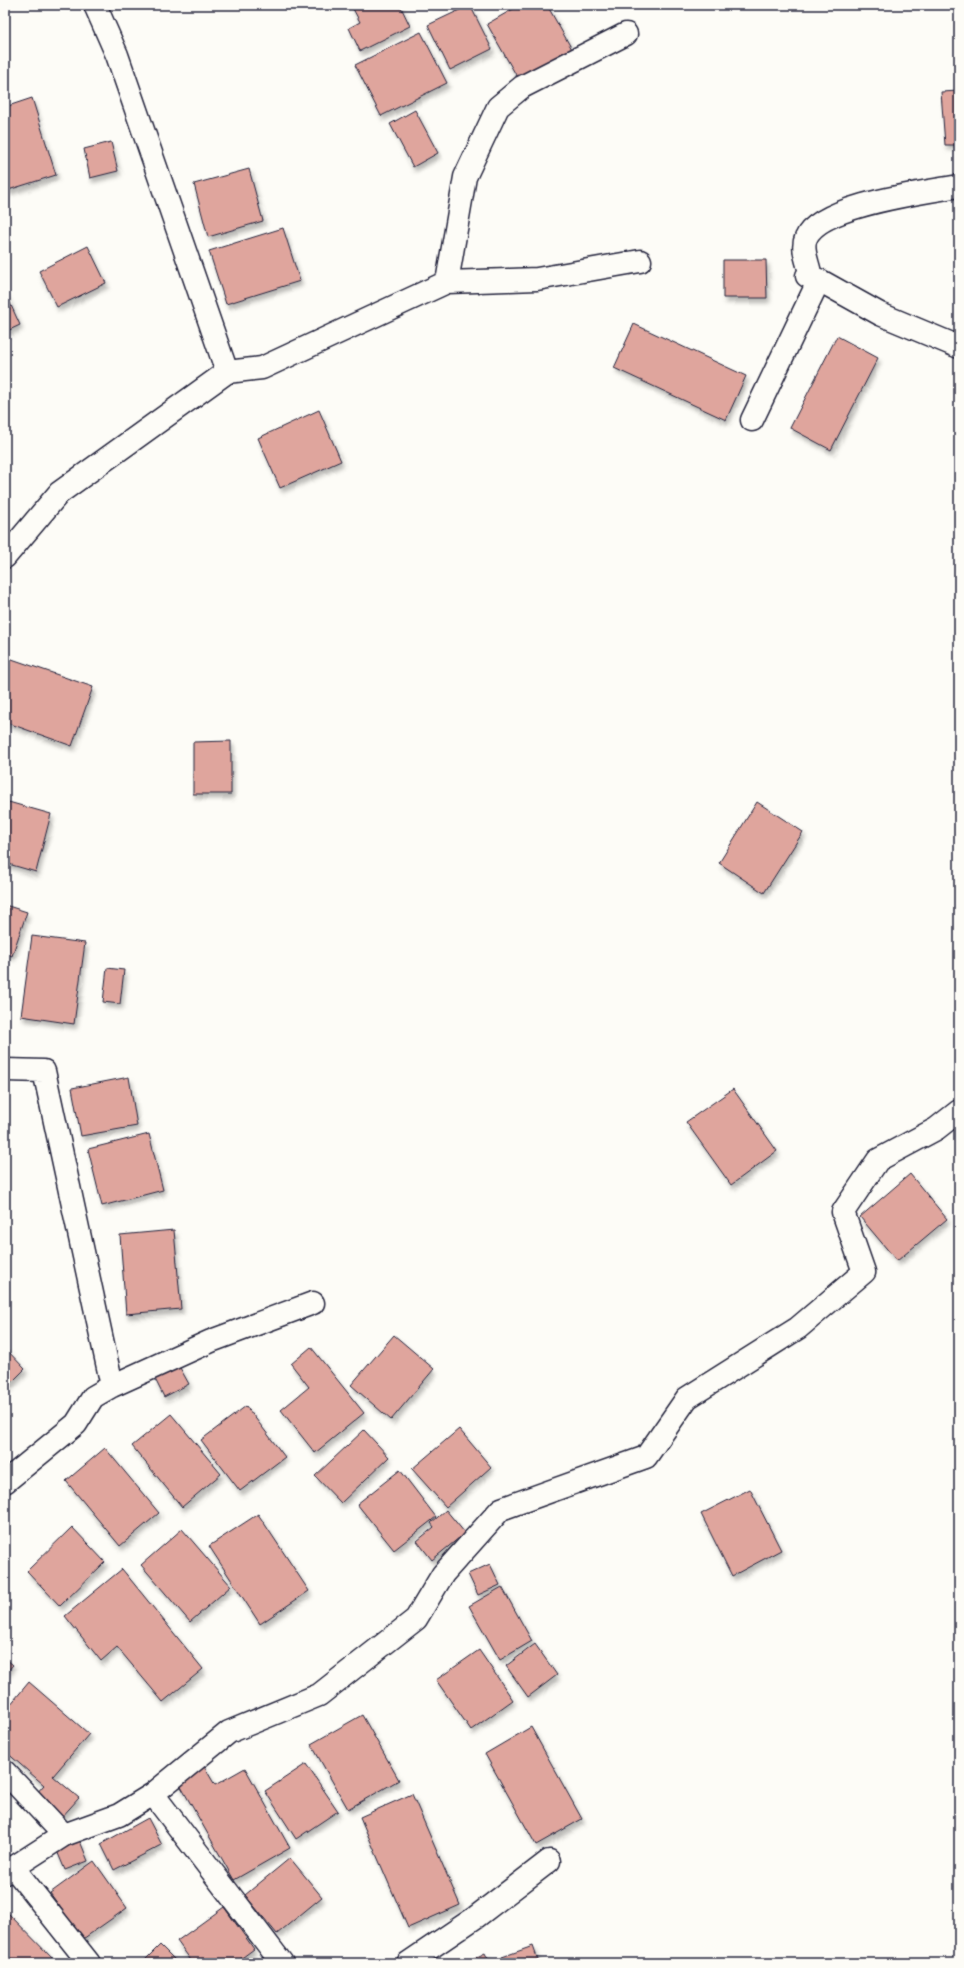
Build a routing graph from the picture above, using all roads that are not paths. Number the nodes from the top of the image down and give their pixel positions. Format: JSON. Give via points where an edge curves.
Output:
{"nodes":[{"id":1,"x":95,"y":5,"type":"edge"},
{"id":2,"x":626,"y":34,"type":"dead end"},
{"id":3,"x":959,"y":186,"type":"edge"},
{"id":4,"x":640,"y":261,"type":"dead end"},
{"id":5,"x":819,"y":280,"type":"junction"},
{"id":6,"x":447,"y":282,"type":"junction"},
{"id":7,"x":959,"y":347,"type":"edge"},
{"id":8,"x":227,"y":372,"type":"junction"},
{"id":9,"x":752,"y":420,"type":"dead end"},
{"id":10,"x":5,"y":557,"type":"edge"},
{"id":11,"x":5,"y":1070,"type":"edge"},
{"id":12,"x":959,"y":1111,"type":"edge"},
{"id":13,"x":313,"y":1303,"type":"dead end"},
{"id":14,"x":112,"y":1386,"type":"junction"},
{"id":15,"x":5,"y":1482,"type":"edge"},
{"id":16,"x":5,"y":1772,"type":"edge"},
{"id":17,"x":153,"y":1794,"type":"junction"},
{"id":18,"x":64,"y":1835,"type":"junction"},
{"id":19,"x":549,"y":1861,"type":"dead end"},
{"id":20,"x":9,"y":1870,"type":"edge"},
{"id":21,"x":89,"y":1963,"type":"edge"},
{"id":22,"x":282,"y":1963,"type":"edge"},
{"id":23,"x":408,"y":1963,"type":"edge"}],
"edges":[{"from":1,"to":8,"type":"street","via":[[117,55]]},
{"from":2,"to":6,"type":"street","via":[[522,87],[498,107],[465,177]]},
{"from":3,"to":5,"type":"street","via":[[858,205],[839,212],[818,225],[806,236],[804,253],[810,274],[807,276]]},
{"from":4,"to":6,"type":"street","via":[[537,279]]},
{"from":5,"to":7,"type":"street","via":[[880,314]]},
{"from":5,"to":9,"type":"street"},
{"from":6,"to":8,"type":"street","via":[[262,368]]},
{"from":8,"to":10,"type":"street","via":[[59,493]]},
{"from":11,"to":14,"type":"street","via":[[44,1071]]},
{"from":12,"to":17,"type":"street","via":[[936,1128],[878,1160],[843,1212],[864,1272],[846,1288],[798,1328],[687,1398],[646,1457],[500,1510],[443,1574],[416,1619],[319,1695],[229,1732]]},
{"from":13,"to":14,"type":"street","via":[[211,1341]]},
{"from":14,"to":15,"type":"street","via":[[93,1397],[76,1424]]},
{"from":16,"to":18,"type":"street"},
{"from":17,"to":18,"type":"street","via":[[119,1815]]},
{"from":17,"to":22,"type":"street"},
{"from":18,"to":20,"type":"street"},
{"from":19,"to":23,"type":"street","via":[[476,1917]]},
{"from":20,"to":21,"type":"street"}]}
